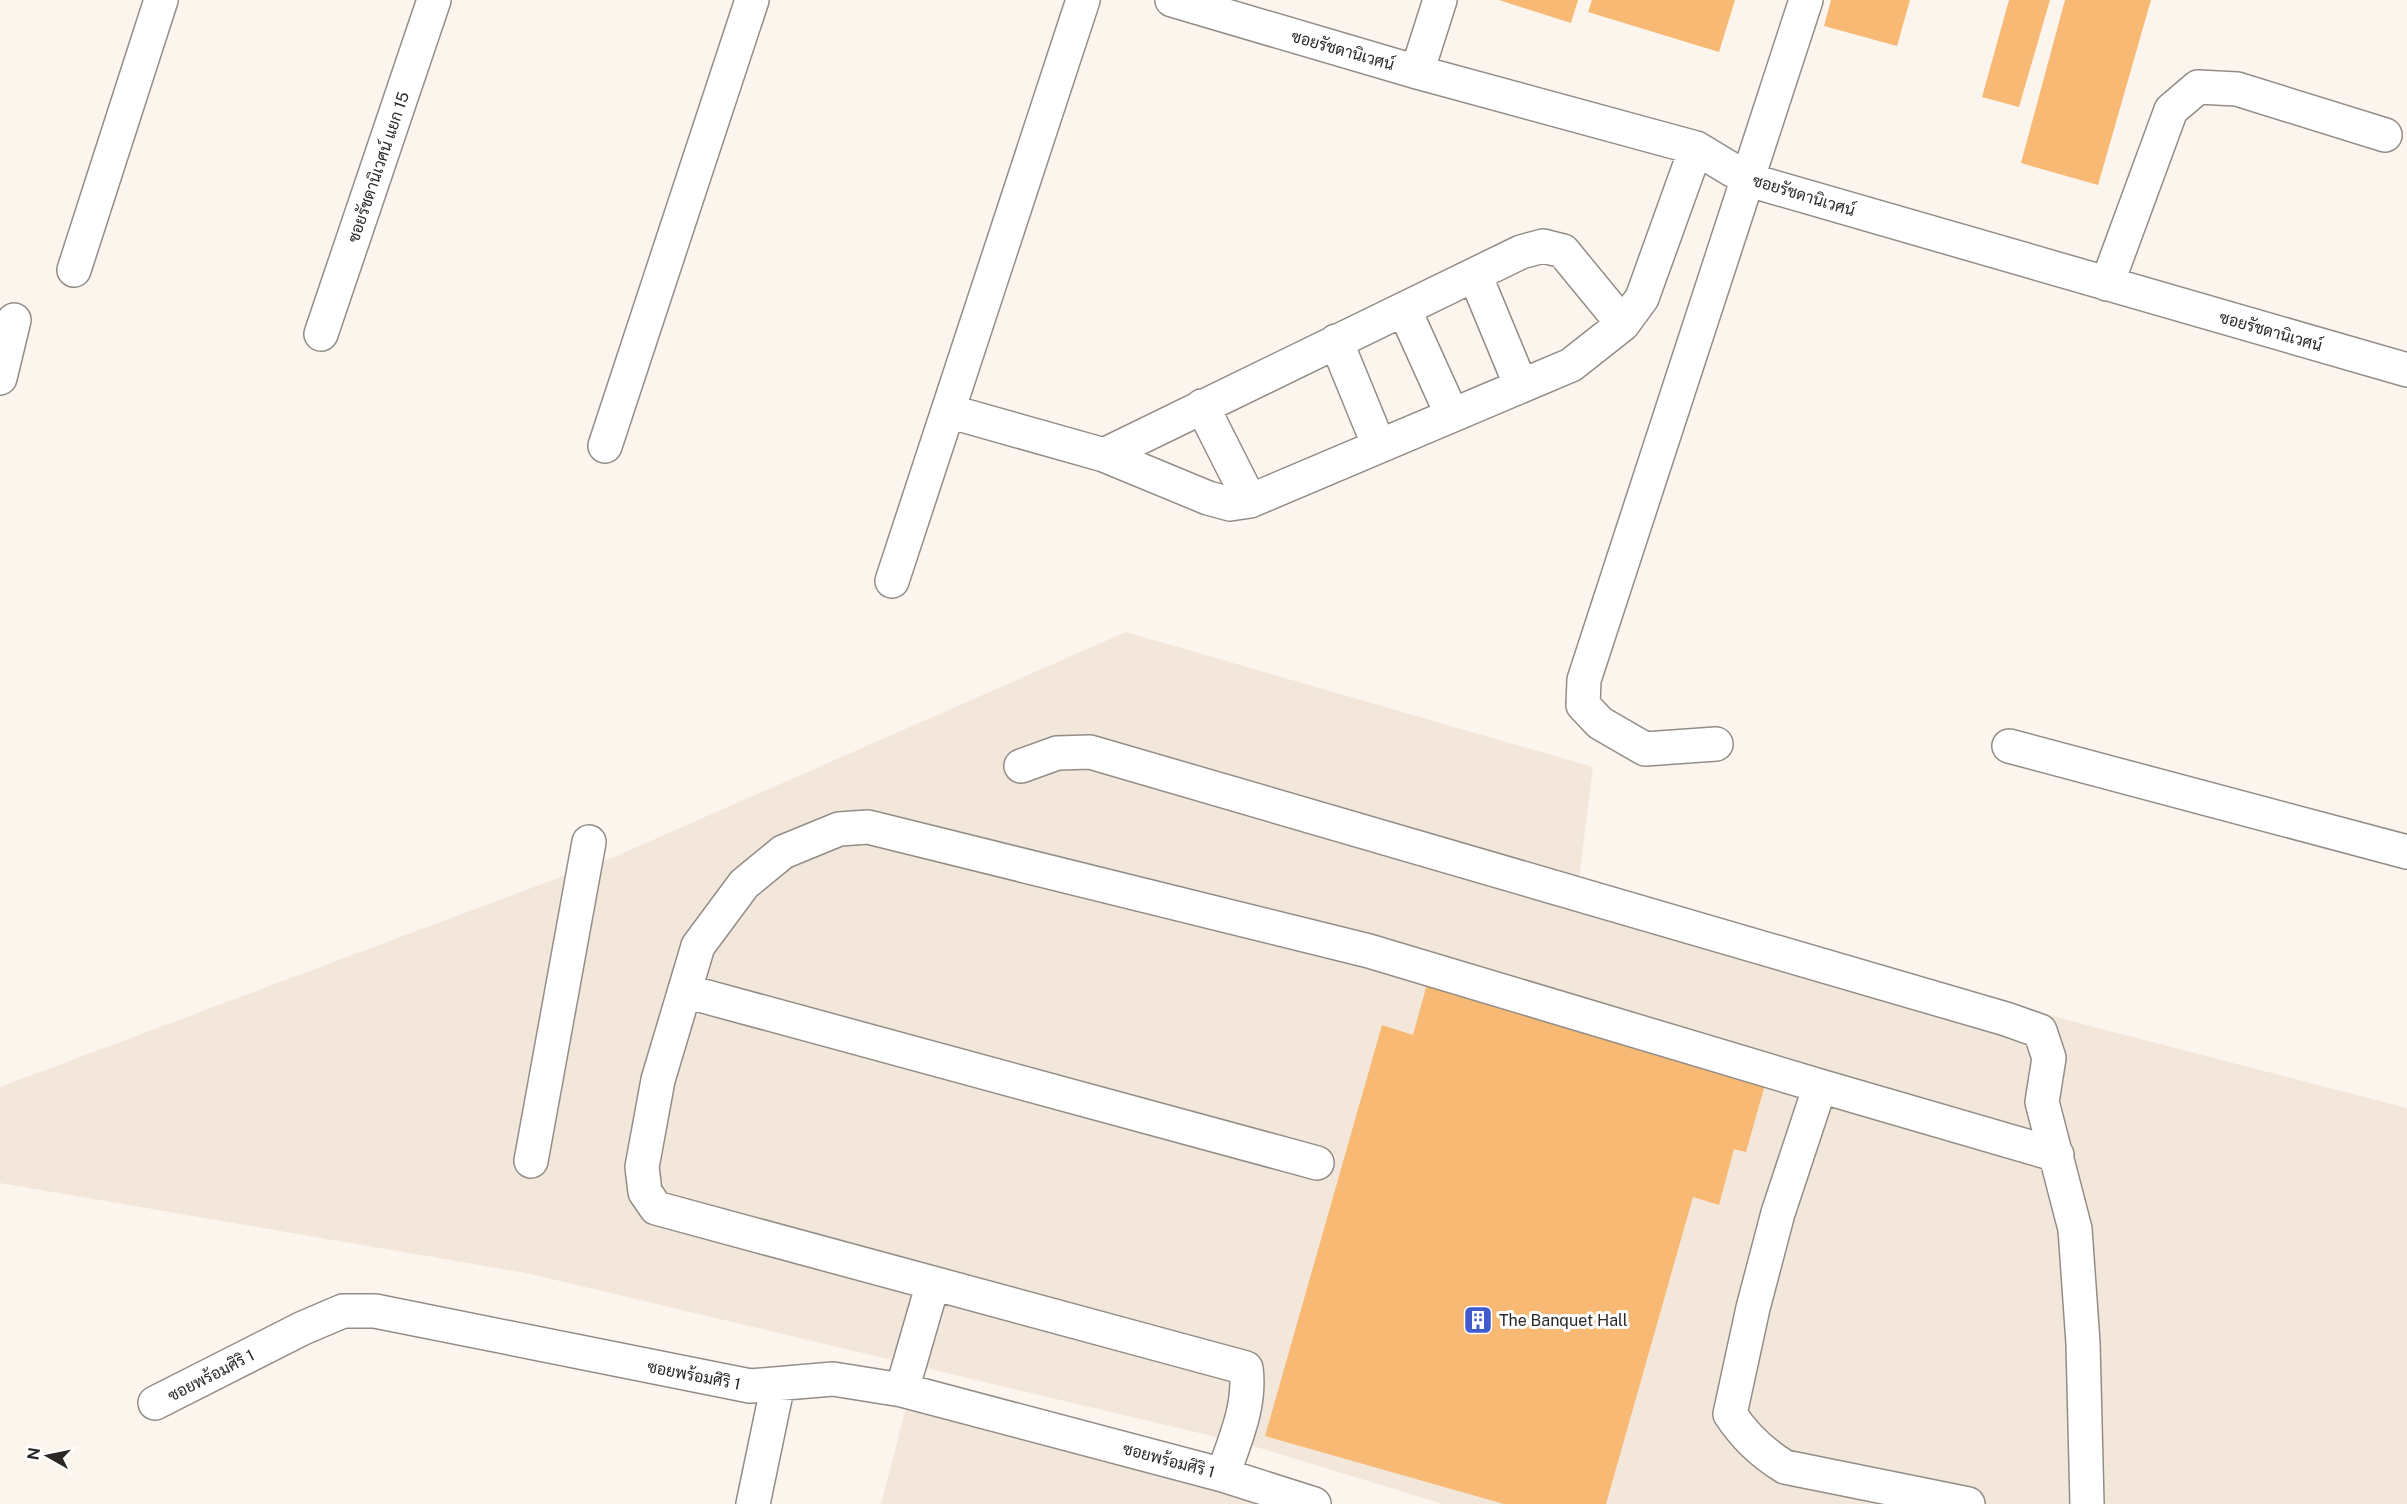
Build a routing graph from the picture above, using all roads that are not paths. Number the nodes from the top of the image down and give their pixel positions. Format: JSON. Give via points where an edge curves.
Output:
{"nodes":[{"id":1,"x":161,"y":0,"type":"edge"},
{"id":2,"x":434,"y":0,"type":"edge"},
{"id":3,"x":752,"y":0,"type":"edge"},
{"id":4,"x":1083,"y":0,"type":"edge"},
{"id":5,"x":1172,"y":0,"type":"edge"},
{"id":6,"x":1440,"y":0,"type":"edge"},
{"id":7,"x":1806,"y":0,"type":"edge"},
{"id":8,"x":1417,"y":72,"type":"junction"},
{"id":9,"x":2385,"y":135,"type":"dead end"},
{"id":10,"x":1696,"y":148,"type":"junction"},
{"id":11,"x":1749,"y":180,"type":"junction"},
{"id":12,"x":74,"y":270,"type":"dead end"},
{"id":13,"x":1475,"y":275,"type":"junction"},
{"id":14,"x":2107,"y":284,"type":"junction"},
{"id":15,"x":1404,"y":309,"type":"junction"},
{"id":16,"x":14,"y":320,"type":"dead end"},
{"id":17,"x":1623,"y":324,"type":"junction"},
{"id":18,"x":321,"y":333,"type":"dead end"},
{"id":19,"x":1336,"y":341,"type":"junction"},
{"id":20,"x":2407,"y":370,"type":"edge"},
{"id":21,"x":0,"y":378,"type":"edge"},
{"id":22,"x":1521,"y":386,"type":"junction"},
{"id":23,"x":1202,"y":406,"type":"junction"},
{"id":24,"x":948,"y":411,"type":"junction"},
{"id":25,"x":1452,"y":415,"type":"junction"},
{"id":26,"x":605,"y":446,"type":"dead end"},
{"id":27,"x":1379,"y":446,"type":"junction"},
{"id":28,"x":1104,"y":455,"type":"junction"},
{"id":29,"x":1250,"y":501,"type":"junction"},
{"id":30,"x":892,"y":581,"type":"dead end"},
{"id":31,"x":1716,"y":744,"type":"dead end"},
{"id":32,"x":2009,"y":746,"type":"dead end"},
{"id":33,"x":1021,"y":766,"type":"dead end"},
{"id":34,"x":589,"y":842,"type":"dead end"},
{"id":35,"x":2407,"y":852,"type":"edge"},
{"id":36,"x":684,"y":991,"type":"junction"},
{"id":37,"x":1820,"y":1086,"type":"junction"},
{"id":38,"x":2057,"y":1155,"type":"junction"},
{"id":39,"x":531,"y":1161,"type":"dead end"},
{"id":40,"x":1317,"y":1163,"type":"dead end"},
{"id":41,"x":933,"y":1283,"type":"junction"},
{"id":42,"x":778,"y":1384,"type":"junction"},
{"id":43,"x":902,"y":1390,"type":"junction"},
{"id":44,"x":155,"y":1403,"type":"dead end"},
{"id":45,"x":1223,"y":1475,"type":"junction"},
{"id":46,"x":753,"y":1504,"type":"edge"},
{"id":47,"x":1314,"y":1504,"type":"edge"},
{"id":48,"x":1968,"y":1504,"type":"edge"},
{"id":49,"x":2087,"y":1504,"type":"edge"}],
"edges":[{"from":1,"to":12,"type":"street"},
{"from":2,"to":18,"type":"street","name":"ซอยรัชดานิเวศน์ แยก 15"},
{"from":3,"to":26,"type":"street"},
{"from":4,"to":24,"type":"street"},
{"from":5,"to":8,"type":"street","name":"ซอยรัชดานิเวศน์"},
{"from":6,"to":8,"type":"street"},
{"from":7,"to":11,"type":"street"},
{"from":8,"to":10,"type":"street","name":"ซอยรัชดานิเวศน์"},
{"from":9,"to":14,"type":"street","via":[[2237,89],[2198,87],[2171,110]]},
{"from":10,"to":11,"type":"street","name":"ซอยรัชดานิเวศน์"},
{"from":10,"to":17,"type":"street","via":[[1642,298]]},
{"from":11,"to":14,"type":"street","name":"ซอยรัชดานิเวศน์"},
{"from":11,"to":31,"type":"street","via":[[1584,680],[1583,705],[1599,723],[1644,749]]},
{"from":13,"to":15,"type":"street"},
{"from":13,"to":17,"type":"street","via":[[1521,252],[1543,246],[1563,251]]},
{"from":13,"to":22,"type":"street"},
{"from":14,"to":20,"type":"street","name":"ซอยรัชดานิเวศน์"},
{"from":15,"to":19,"type":"street"},
{"from":15,"to":25,"type":"street"},
{"from":16,"to":21,"type":"street"},
{"from":17,"to":22,"type":"street","via":[[1571,365]]},
{"from":19,"to":23,"type":"street"},
{"from":19,"to":27,"type":"street"},
{"from":22,"to":25,"type":"street"},
{"from":23,"to":28,"type":"street"},
{"from":23,"to":29,"type":"street"},
{"from":24,"to":28,"type":"street"},
{"from":24,"to":30,"type":"street"},
{"from":25,"to":27,"type":"street"},
{"from":27,"to":29,"type":"street"},
{"from":28,"to":29,"type":"street","via":[[1208,498],[1230,504]]},
{"from":32,"to":35,"type":"street"},
{"from":33,"to":38,"type":"street","via":[[1057,753],[1090,752],[2040,1031],[2049,1058],[2043,1102]]},
{"from":34,"to":39,"type":"street"},
{"from":36,"to":37,"type":"street","via":[[698,946],[744,884],[783,852],[839,829],[868,828],[1369,951]]},
{"from":36,"to":40,"type":"street"},
{"from":36,"to":41,"type":"street","via":[[658,1080],[642,1167],[645,1192],[656,1208]]},
{"from":37,"to":38,"type":"street"},
{"from":37,"to":48,"type":"street","via":[[1778,1213],[1730,1414],[1763,1453],[1785,1467]]},
{"from":38,"to":49,"type":"street","via":[[2075,1229],[2083,1343]]},
{"from":41,"to":43,"type":"street"},
{"from":41,"to":45,"type":"street","via":[[1246,1368],[1249,1390]]},
{"from":42,"to":43,"type":"street","name":"ซอยพร้อมศิริ 1","via":[[833,1379]]},
{"from":42,"to":44,"type":"street","name":"ซอยพร้อมศิริ 1","via":[[750,1386],[375,1311],[343,1311]]},
{"from":42,"to":46,"type":"street"},
{"from":43,"to":45,"type":"street","name":"ซอยพร้อมศิริ 1"},
{"from":45,"to":47,"type":"street","name":"ซอยพร้อมศิริ 1"}]}
